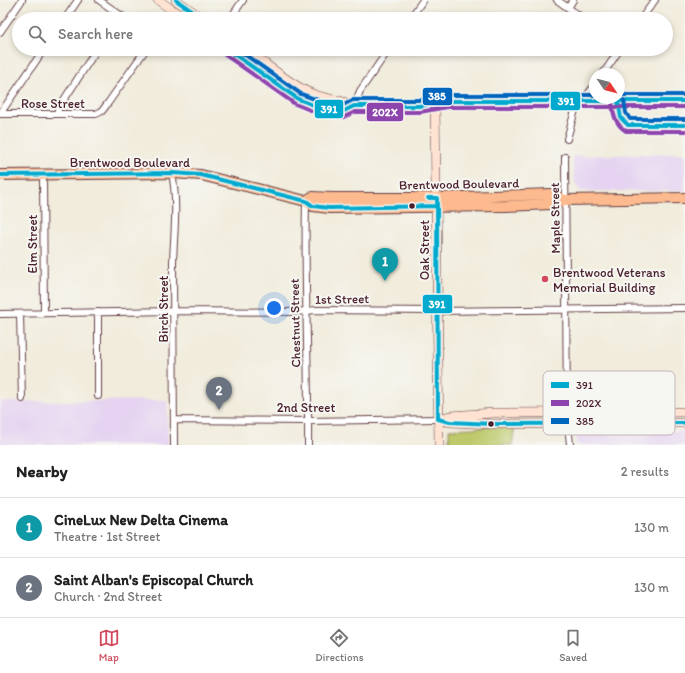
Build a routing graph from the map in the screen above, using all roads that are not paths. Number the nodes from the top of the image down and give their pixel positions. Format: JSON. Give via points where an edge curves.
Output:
{"nodes":[{"id":1,"x":22,"y":0,"type":"edge"},
{"id":2,"x":78,"y":0,"type":"edge"},
{"id":3,"x":99,"y":0,"type":"edge"},
{"id":4,"x":158,"y":0,"type":"edge"},
{"id":5,"x":176,"y":0,"type":"edge"},
{"id":6,"x":243,"y":0,"type":"edge"},
{"id":7,"x":423,"y":0,"type":"edge"},
{"id":8,"x":557,"y":0,"type":"edge"},
{"id":9,"x":573,"y":0,"type":"edge"},
{"id":10,"x":655,"y":0,"type":"edge"},
{"id":11,"x":109,"y":3,"type":"edge"},
{"id":12,"x":568,"y":8,"type":"junction"},
{"id":13,"x":14,"y":12,"type":"edge"},
{"id":14,"x":70,"y":12,"type":"edge"},
{"id":15,"x":115,"y":12,"type":"edge"},
{"id":16,"x":175,"y":12,"type":"edge"},
{"id":17,"x":193,"y":12,"type":"edge"},
{"id":18,"x":235,"y":12,"type":"edge"},
{"id":19,"x":415,"y":12,"type":"edge"},
{"id":20,"x":574,"y":12,"type":"edge"},
{"id":21,"x":646,"y":12,"type":"edge"},
{"id":22,"x":12,"y":15,"type":"edge"},
{"id":23,"x":0,"y":32,"type":"edge"},
{"id":24,"x":39,"y":56,"type":"edge"},
{"id":25,"x":92,"y":56,"type":"edge"},
{"id":26,"x":141,"y":56,"type":"edge"},
{"id":27,"x":237,"y":56,"type":"edge"},
{"id":28,"x":255,"y":56,"type":"edge"},
{"id":29,"x":384,"y":56,"type":"edge"},
{"id":30,"x":615,"y":56,"type":"edge"},
{"id":31,"x":607,"y":68,"type":"edge"},
{"id":32,"x":589,"y":92,"type":"edge"},
{"id":33,"x":583,"y":100,"type":"junction"},
{"id":34,"x":685,"y":101,"type":"edge"},
{"id":35,"x":435,"y":104,"type":"junction"},
{"id":36,"x":354,"y":106,"type":"junction"},
{"id":37,"x":0,"y":114,"type":"edge"},
{"id":38,"x":57,"y":114,"type":"junction"},
{"id":39,"x":568,"y":139,"type":"dead end"},
{"id":40,"x":565,"y":157,"type":"dead end"},
{"id":41,"x":172,"y":173,"type":"junction"},
{"id":42,"x":0,"y":174,"type":"edge"},
{"id":43,"x":43,"y":174,"type":"junction"},
{"id":44,"x":685,"y":198,"type":"edge"},
{"id":45,"x":565,"y":200,"type":"junction"},
{"id":46,"x":306,"y":201,"type":"junction"},
{"id":47,"x":437,"y":202,"type":"junction"},
{"id":48,"x":567,"y":308,"type":"junction"},
{"id":49,"x":685,"y":308,"type":"edge"},
{"id":50,"x":437,"y":310,"type":"junction"},
{"id":51,"x":174,"y":311,"type":"junction"},
{"id":52,"x":306,"y":311,"type":"junction"},
{"id":53,"x":98,"y":312,"type":"junction"},
{"id":54,"x":44,"y":313,"type":"junction"},
{"id":55,"x":0,"y":314,"type":"edge"},
{"id":56,"x":20,"y":314,"type":"junction"},
{"id":57,"x":568,"y":371,"type":"edge"},
{"id":58,"x":98,"y":396,"type":"dead end"},
{"id":59,"x":22,"y":398,"type":"dead end"},
{"id":60,"x":675,"y":412,"type":"edge"},
{"id":61,"x":685,"y":412,"type":"edge"},
{"id":62,"x":438,"y":419,"type":"junction"},
{"id":63,"x":174,"y":420,"type":"junction"},
{"id":64,"x":543,"y":420,"type":"edge"},
{"id":65,"x":307,"y":421,"type":"junction"},
{"id":66,"x":675,"y":423,"type":"edge"},
{"id":67,"x":685,"y":423,"type":"edge"},
{"id":68,"x":569,"y":435,"type":"edge"},
{"id":69,"x":174,"y":445,"type":"edge"},
{"id":70,"x":308,"y":445,"type":"edge"},
{"id":71,"x":438,"y":445,"type":"edge"},
{"id":72,"x":570,"y":445,"type":"edge"}],
"edges":[{"from":1,"to":13,"type":"street"},
{"from":2,"to":14,"type":"street"},
{"from":3,"to":11,"type":"street"},
{"from":4,"to":16,"type":"street"},
{"from":5,"to":17,"type":"street"},
{"from":6,"to":18,"type":"street"},
{"from":7,"to":19,"type":"street"},
{"from":8,"to":12,"type":"street"},
{"from":9,"to":12,"type":"street"},
{"from":10,"to":21,"type":"street"},
{"from":11,"to":15,"type":"street"},
{"from":12,"to":20,"type":"street"},
{"from":22,"to":23,"type":"street"},
{"from":24,"to":37,"type":"street"},
{"from":25,"to":38,"type":"street"},
{"from":26,"to":38,"type":"street","name":"Rose Street","via":[[102,111],[96,114]]},
{"from":27,"to":36,"type":"street","via":[[298,99],[321,108],[344,111]]},
{"from":28,"to":36,"type":"street","via":[[304,90],[323,98],[345,101]]},
{"from":29,"to":36,"type":"street","via":[[360,91]]},
{"from":30,"to":31,"type":"street"},
{"from":32,"to":33,"type":"street"},
{"from":33,"to":34,"type":"street"},
{"from":33,"to":35,"type":"street","via":[[446,101]]},
{"from":33,"to":39,"type":"street","via":[[575,110]]},
{"from":35,"to":36,"type":"street"},
{"from":35,"to":47,"type":"street","name":"Oak Street"},
{"from":37,"to":38,"type":"street","name":"Rose Street"},
{"from":40,"to":45,"type":"street","name":"Maple Street"},
{"from":41,"to":43,"type":"main road","name":"Brentwood Boulevard"},
{"from":41,"to":46,"type":"main road","name":"Brentwood Boulevard","via":[[200,175]]},
{"from":41,"to":51,"type":"street","name":"Birch Street","via":[[175,188]]},
{"from":42,"to":43,"type":"main road","name":"Brentwood Boulevard"},
{"from":43,"to":54,"type":"street","name":"Elm Street"},
{"from":44,"to":45,"type":"main road","name":"Brentwood Boulevard"},
{"from":45,"to":47,"type":"main road","name":"Brentwood Boulevard","via":[[552,204],[506,206]]},
{"from":45,"to":48,"type":"street","name":"Maple Street"},
{"from":46,"to":47,"type":"main road","name":"Brentwood Boulevard","via":[[312,197]]},
{"from":46,"to":52,"type":"street","name":"Chestnut Street"},
{"from":47,"to":50,"type":"street","name":"Oak Street"},
{"from":48,"to":49,"type":"street","name":"1st Street"},
{"from":48,"to":50,"type":"street","name":"1st Street"},
{"from":48,"to":57,"type":"street","name":"Maple Street"},
{"from":50,"to":52,"type":"street","name":"1st Street"},
{"from":50,"to":62,"type":"street","name":"Oak Street"},
{"from":51,"to":52,"type":"street","name":"1st Street"},
{"from":51,"to":53,"type":"street","name":"1st Street"},
{"from":51,"to":63,"type":"street","name":"Birch Street"},
{"from":52,"to":65,"type":"street","name":"Chestnut Street"},
{"from":53,"to":54,"type":"street","name":"1st Street"},
{"from":53,"to":58,"type":"street"},
{"from":54,"to":56,"type":"street","name":"1st Street"},
{"from":55,"to":56,"type":"street","name":"1st Street"},
{"from":56,"to":59,"type":"street"},
{"from":60,"to":61,"type":"street","name":"2nd Street"},
{"from":62,"to":64,"type":"street","name":"2nd Street","via":[[493,424]]},
{"from":62,"to":65,"type":"street","name":"2nd Street"},
{"from":62,"to":71,"type":"street","name":"Oak Street"},
{"from":63,"to":65,"type":"street","name":"2nd Street"},
{"from":63,"to":69,"type":"street","name":"Birch Street"},
{"from":65,"to":70,"type":"street","name":"Chestnut Street"},
{"from":66,"to":67,"type":"street","name":"2nd Street"},
{"from":68,"to":72,"type":"street","name":"Maple Street"}]}
